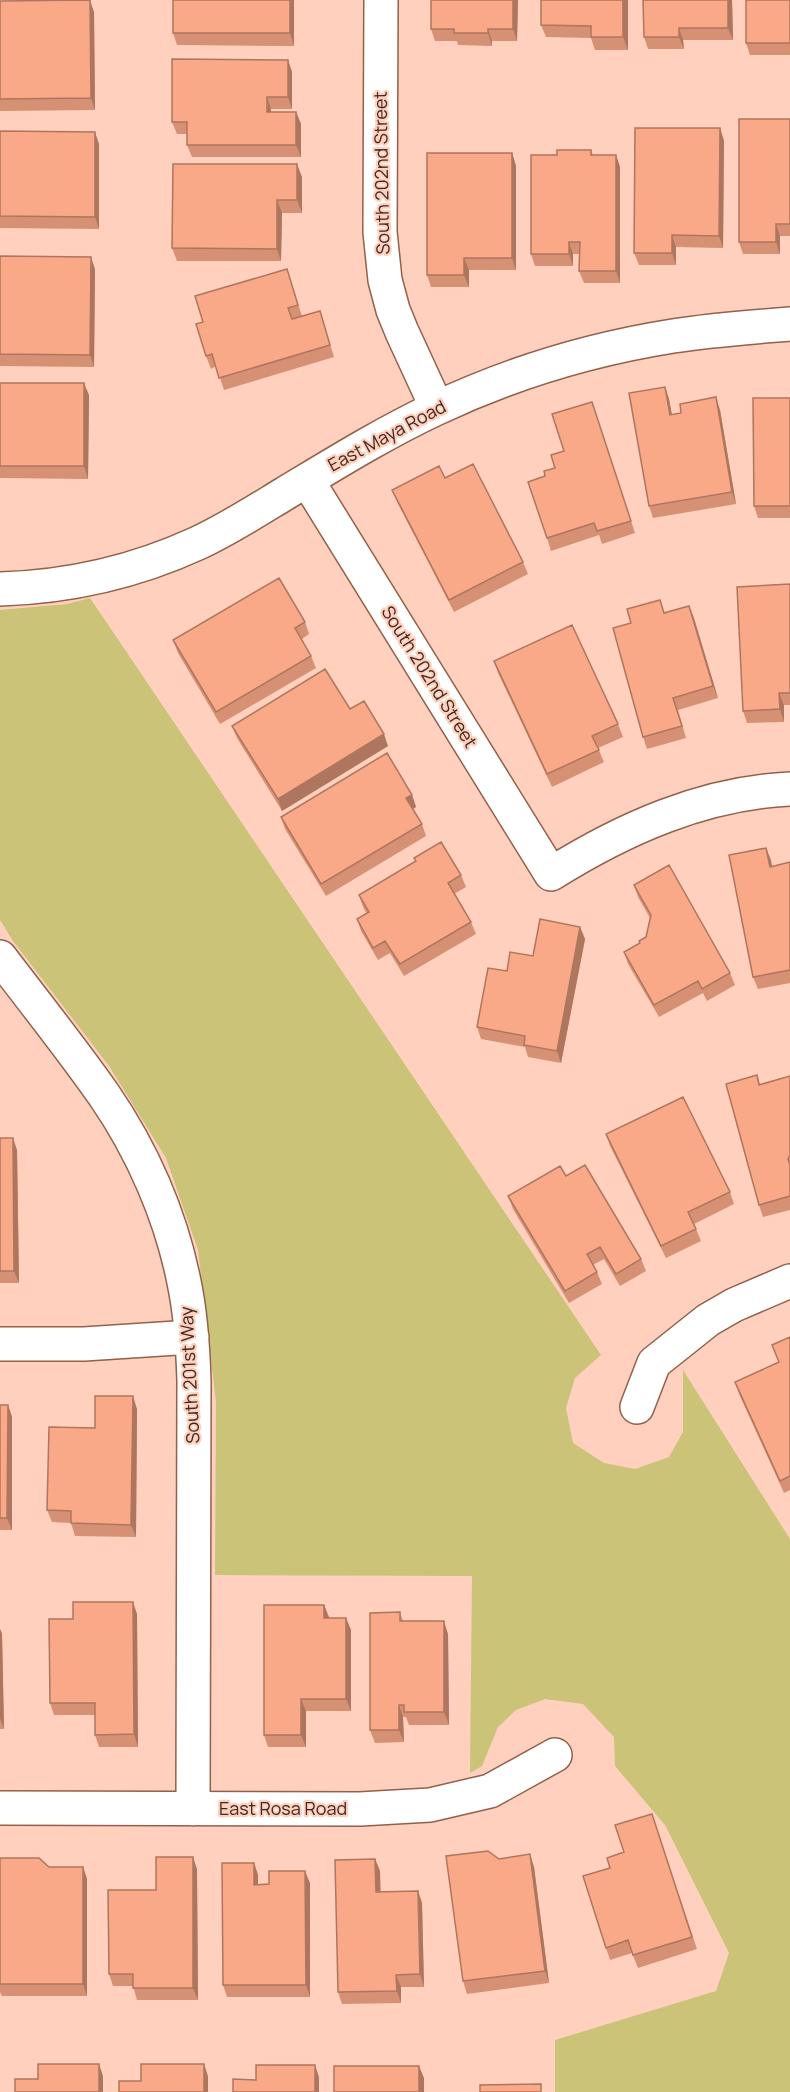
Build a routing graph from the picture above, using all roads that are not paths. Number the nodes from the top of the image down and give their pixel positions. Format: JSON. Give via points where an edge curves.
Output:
{"nodes":[{"id":1,"x":381,"y":0,"type":"edge"},
{"id":2,"x":790,"y":324,"type":"edge"},
{"id":3,"x":436,"y":408,"type":"junction"},
{"id":4,"x":306,"y":480,"type":"junction"},
{"id":5,"x":0,"y":589,"type":"edge"},
{"id":6,"x":790,"y":789,"type":"edge"},
{"id":7,"x":0,"y":957,"type":"edge"},
{"id":8,"x":790,"y":1281,"type":"edge"},
{"id":9,"x":192,"y":1337,"type":"junction"},
{"id":10,"x":0,"y":1344,"type":"edge"},
{"id":11,"x":637,"y":1407,"type":"dead end"},
{"id":12,"x":555,"y":1755,"type":"dead end"},
{"id":13,"x":0,"y":1808,"type":"edge"},
{"id":14,"x":193,"y":1809,"type":"junction"}],
"edges":[{"from":1,"to":3,"type":"street","name":"South 202nd Street","via":[[383,269],[393,310]]},
{"from":2,"to":3,"type":"street","name":"East Maya Road","via":[[673,336],[611,348],[550,365]]},
{"from":3,"to":4,"type":"street","name":"East Maya Road"},
{"from":4,"to":5,"type":"street","name":"East Maya Road","via":[[238,523],[157,560],[70,583]]},
{"from":4,"to":6,"type":"street","name":"South 202nd Street","via":[[550,874],[645,823],[686,808]]},
{"from":7,"to":9,"type":"street","name":"South 201st Way","via":[[105,1096],[144,1165],[172,1237]]},
{"from":8,"to":11,"type":"street","via":[[708,1320],[654,1363]]},
{"from":9,"to":10,"type":"street","via":[[84,1344]]},
{"from":9,"to":14,"type":"street","name":"South 201st Way"},
{"from":12,"to":14,"type":"street","name":"East Rosa Road","via":[[490,1791],[430,1805]]},
{"from":13,"to":14,"type":"street","name":"East Rosa Road"}]}
